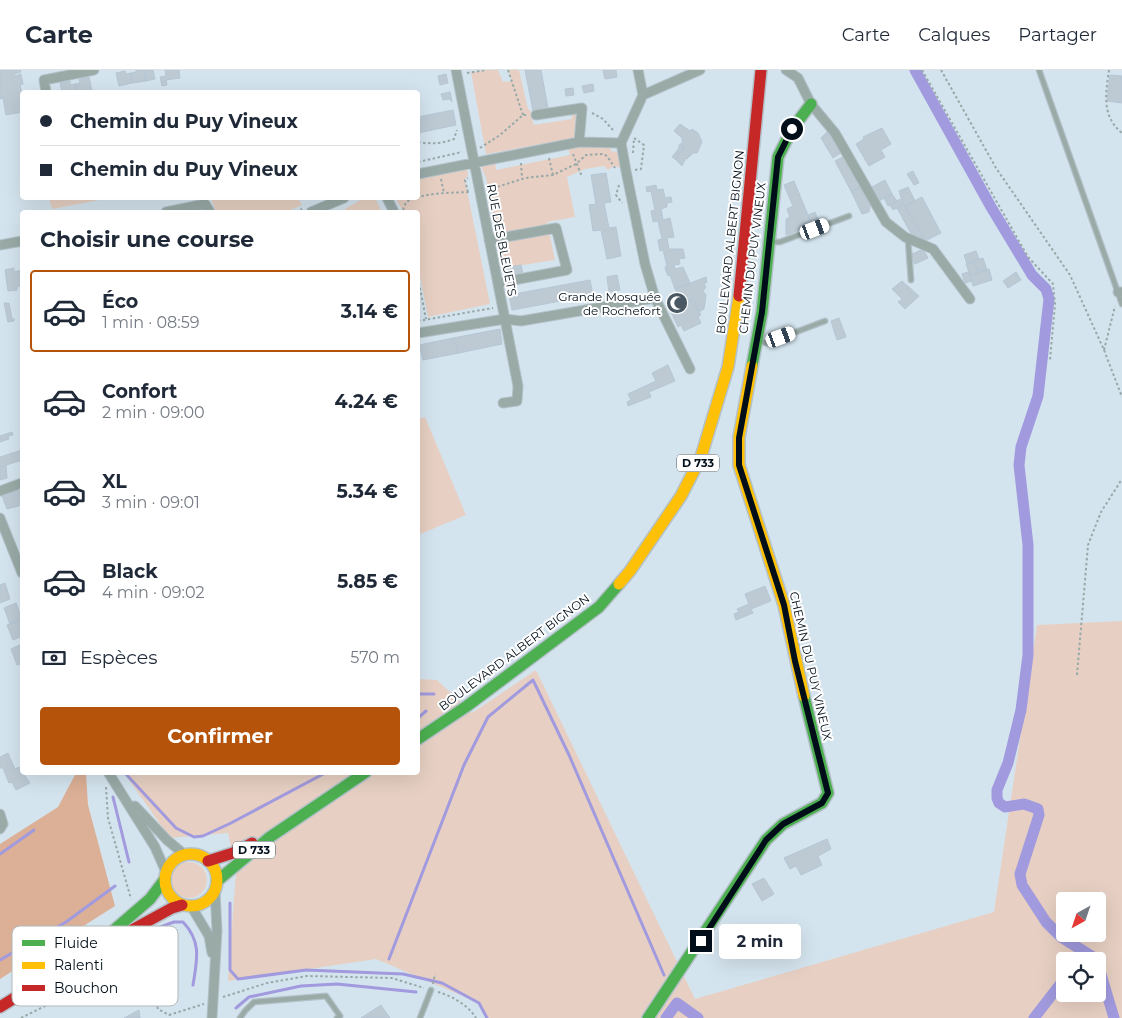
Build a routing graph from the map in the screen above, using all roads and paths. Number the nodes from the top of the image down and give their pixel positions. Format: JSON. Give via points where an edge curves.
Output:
{"nodes":[{"id":1,"x":94,"y":70,"type":"edge"},
{"id":2,"x":486,"y":70,"type":"edge"},
{"id":3,"x":508,"y":70,"type":"edge"},
{"id":4,"x":638,"y":70,"type":"edge"},
{"id":5,"x":700,"y":70,"type":"edge"},
{"id":6,"x":761,"y":70,"type":"edge"},
{"id":7,"x":786,"y":70,"type":"edge"},
{"id":8,"x":922,"y":70,"type":"edge"},
{"id":9,"x":941,"y":70,"type":"edge"},
{"id":10,"x":1039,"y":70,"type":"edge"},
{"id":11,"x":1109,"y":70,"type":"edge"},
{"id":12,"x":457,"y":72,"type":"edge"},
{"id":13,"x":46,"y":90,"type":"edge"},
{"id":14,"x":642,"y":95,"type":"junction"},
{"id":15,"x":811,"y":104,"type":"junction"},
{"id":16,"x":582,"y":108,"type":"junction"},
{"id":17,"x":523,"y":115,"type":"junction"},
{"id":18,"x":536,"y":115,"type":"joint"},
{"id":19,"x":458,"y":128,"type":"dead end"},
{"id":20,"x":613,"y":130,"type":"dead end"},
{"id":21,"x":1122,"y":133,"type":"edge"},
{"id":22,"x":634,"y":138,"type":"dead end"},
{"id":23,"x":420,"y":142,"type":"edge"},
{"id":24,"x":575,"y":143,"type":"junction"},
{"id":25,"x":621,"y":143,"type":"junction"},
{"id":26,"x":547,"y":148,"type":"junction"},
{"id":27,"x":520,"y":154,"type":"junction"},
{"id":28,"x":476,"y":162,"type":"junction"},
{"id":29,"x":576,"y":164,"type":"junction"},
{"id":30,"x":439,"y":170,"type":"junction"},
{"id":31,"x":616,"y":170,"type":"dead end"},
{"id":32,"x":626,"y":171,"type":"junction"},
{"id":33,"x":420,"y":174,"type":"edge"},
{"id":34,"x":553,"y":176,"type":"junction"},
{"id":35,"x":582,"y":177,"type":"dead end"},
{"id":36,"x":522,"y":178,"type":"junction"},
{"id":37,"x":619,"y":183,"type":"dead end"},
{"id":38,"x":488,"y":184,"type":"dead end"},
{"id":39,"x":484,"y":191,"type":"junction"},
{"id":40,"x":444,"y":193,"type":"junction"},
{"id":41,"x":420,"y":197,"type":"edge"},
{"id":42,"x":338,"y":200,"type":"edge"},
{"id":43,"x":410,"y":200,"type":"edge"},
{"id":44,"x":623,"y":203,"type":"dead end"},
{"id":45,"x":176,"y":210,"type":"edge"},
{"id":46,"x":209,"y":210,"type":"edge"},
{"id":47,"x":310,"y":210,"type":"edge"},
{"id":48,"x":403,"y":210,"type":"edge"},
{"id":49,"x":849,"y":216,"type":"dead end"},
{"id":50,"x":908,"y":239,"type":"junction"},
{"id":51,"x":490,"y":240,"type":"junction"},
{"id":52,"x":20,"y":241,"type":"edge"},
{"id":53,"x":769,"y":242,"type":"junction"},
{"id":54,"x":0,"y":245,"type":"edge"},
{"id":55,"x":911,"y":280,"type":"dead end"},
{"id":56,"x":498,"y":284,"type":"junction"},
{"id":57,"x":420,"y":288,"type":"edge"},
{"id":58,"x":1120,"y":292,"type":"edge"},
{"id":59,"x":655,"y":298,"type":"junction"},
{"id":60,"x":970,"y":299,"type":"dead end"},
{"id":61,"x":1122,"y":304,"type":"edge"},
{"id":62,"x":493,"y":308,"type":"dead end"},
{"id":63,"x":506,"y":319,"type":"junction"},
{"id":64,"x":426,"y":320,"type":"junction"},
{"id":65,"x":420,"y":321,"type":"edge"},
{"id":66,"x":825,"y":321,"type":"dead end"},
{"id":67,"x":420,"y":333,"type":"edge"},
{"id":68,"x":757,"y":340,"type":"junction"},
{"id":69,"x":1104,"y":350,"type":"junction"},
{"id":70,"x":1050,"y":360,"type":"dead end"},
{"id":71,"x":690,"y":369,"type":"dead end"},
{"id":72,"x":1122,"y":397,"type":"edge"},
{"id":73,"x":503,"y":403,"type":"dead end"},
{"id":74,"x":1122,"y":479,"type":"edge"},
{"id":75,"x":20,"y":483,"type":"edge"},
{"id":76,"x":0,"y":490,"type":"edge"},
{"id":77,"x":0,"y":518,"type":"edge"},
{"id":78,"x":20,"y":568,"type":"edge"},
{"id":79,"x":1077,"y":675,"type":"dead end"},
{"id":80,"x":420,"y":738,"type":"edge"},
{"id":81,"x":362,"y":775,"type":"edge"},
{"id":82,"x":107,"y":777,"type":"edge"},
{"id":83,"x":117,"y":785,"type":"junction"},
{"id":84,"x":0,"y":814,"type":"edge"},
{"id":85,"x":292,"y":822,"type":"junction"},
{"id":86,"x":0,"y":829,"type":"edge"},
{"id":87,"x":185,"y":855,"type":"junction"},
{"id":88,"x":208,"y":861,"type":"junction"},
{"id":89,"x":165,"y":876,"type":"junction"},
{"id":90,"x":216,"y":885,"type":"junction"},
{"id":91,"x":187,"y":905,"type":"junction"},
{"id":92,"x":124,"y":921,"type":"junction"},
{"id":93,"x":118,"y":926,"type":"edge"},
{"id":94,"x":140,"y":926,"type":"edge"},
{"id":95,"x":216,"y":969,"type":"junction"},
{"id":96,"x":435,"y":974,"type":"dead end"},
{"id":97,"x":431,"y":990,"type":"junction"},
{"id":98,"x":12,"y":1000,"type":"edge"},
{"id":99,"x":214,"y":1000,"type":"junction"},
{"id":100,"x":45,"y":1006,"type":"edge"},
{"id":101,"x":157,"y":1006,"type":"edge"},
{"id":102,"x":0,"y":1007,"type":"edge"},
{"id":103,"x":21,"y":1018,"type":"edge"},
{"id":104,"x":212,"y":1018,"type":"edge"},
{"id":105,"x":240,"y":1018,"type":"edge"},
{"id":106,"x":336,"y":1018,"type":"edge"},
{"id":107,"x":420,"y":1018,"type":"edge"},
{"id":108,"x":476,"y":1018,"type":"edge"},
{"id":109,"x":648,"y":1018,"type":"edge"}],
"edges":[{"from":1,"to":13,"type":"street","via":[[44,80]]},
{"from":2,"to":12,"type":"path"},
{"from":3,"to":17,"type":"path"},
{"from":4,"to":14,"type":"street"},
{"from":5,"to":14,"type":"street"},
{"from":6,"to":80,"type":"main road","name":"BOULEVARD ALBERT BIGNON","number":"D 733","via":[[737,318],[728,367],[701,458],[681,496],[630,571],[599,607]]},
{"from":7,"to":15,"type":"street","via":[[798,78]]},
{"from":8,"to":70,"type":"path","via":[[1028,257],[1052,284],[1055,304]]},
{"from":9,"to":69,"type":"path","via":[[996,168],[1070,275]]},
{"from":10,"to":58,"type":"lane"},
{"from":11,"to":21,"type":"path","via":[[1105,104]]},
{"from":12,"to":28,"type":"street","name":"RUE DES BLEUETS"},
{"from":14,"to":25,"type":"street"},
{"from":15,"to":50,"type":"street","via":[[835,133],[886,222]]},
{"from":15,"to":53,"type":"main road","name":"CHEMIN DU PUY VINEUX","via":[[792,129],[778,157]]},
{"from":16,"to":18,"type":"street"},
{"from":16,"to":20,"type":"path","via":[[603,119]]},
{"from":16,"to":24,"type":"street"},
{"from":17,"to":18,"type":"path"},
{"from":17,"to":28,"type":"path","via":[[500,136],[477,150]]},
{"from":19,"to":23,"type":"path","via":[[454,139],[442,143]]},
{"from":22,"to":32,"type":"path","via":[[644,145],[640,169]]},
{"from":24,"to":25,"type":"street"},
{"from":24,"to":26,"type":"street"},
{"from":24,"to":29,"type":"path"},
{"from":25,"to":32,"type":"street"},
{"from":26,"to":27,"type":"street"},
{"from":26,"to":34,"type":"path"},
{"from":27,"to":28,"type":"street"},
{"from":27,"to":36,"type":"path"},
{"from":28,"to":30,"type":"street"},
{"from":28,"to":39,"type":"street","name":"RUE DES BLEUETS"},
{"from":29,"to":31,"type":"path","via":[[586,155],[603,154]]},
{"from":29,"to":34,"type":"path"},
{"from":29,"to":35,"type":"path"},
{"from":30,"to":33,"type":"street"},
{"from":30,"to":40,"type":"path"},
{"from":32,"to":59,"type":"street"},
{"from":34,"to":36,"type":"path"},
{"from":36,"to":39,"type":"path"},
{"from":37,"to":44,"type":"path","via":[[616,194]]},
{"from":38,"to":39,"type":"path"},
{"from":39,"to":40,"type":"path"},
{"from":39,"to":51,"type":"street","name":"RUE DES BLEUETS"},
{"from":40,"to":41,"type":"path"},
{"from":42,"to":47,"type":"street"},
{"from":43,"to":48,"type":"path"},
{"from":45,"to":46,"type":"street","via":[[205,204]]},
{"from":49,"to":53,"type":"lane","via":[[780,242]]},
{"from":50,"to":55,"type":"lane"},
{"from":50,"to":60,"type":"street","via":[[933,249]]},
{"from":51,"to":56,"type":"street","name":"RUE DES BLEUETS"},
{"from":51,"to":56,"type":"street","via":[[556,228],[567,270]]},
{"from":52,"to":54,"type":"street"},
{"from":53,"to":68,"type":"main road","name":"CHEMIN DU PUY VINEUX"},
{"from":56,"to":63,"type":"street","name":"RUE DES BLEUETS"},
{"from":57,"to":64,"type":"path"},
{"from":58,"to":61,"type":"lane"},
{"from":58,"to":69,"type":"path"},
{"from":59,"to":63,"type":"street","via":[[521,321]]},
{"from":59,"to":71,"type":"street"},
{"from":62,"to":64,"type":"path"},
{"from":63,"to":67,"type":"street"},
{"from":63,"to":73,"type":"street","name":"RUE DES BLEUETS","via":[[518,386],[517,401]]},
{"from":64,"to":65,"type":"path"},
{"from":66,"to":68,"type":"lane","via":[[767,343]]},
{"from":68,"to":109,"type":"main road","name":"CHEMIN DU PUY VINEUX","via":[[739,438],[739,465],[784,605],[828,793],[822,803],[783,824],[766,840]]},
{"from":69,"to":72,"type":"path"},
{"from":74,"to":79,"type":"path","via":[[1101,512],[1088,545]]},
{"from":75,"to":76,"type":"street"},
{"from":77,"to":78,"type":"street"},
{"from":81,"to":85,"type":"main road","number":"D 733"},
{"from":82,"to":83,"type":"street"},
{"from":82,"to":92,"type":"path","via":[[108,818],[131,898]]},
{"from":83,"to":87,"type":"street","via":[[161,834]]},
{"from":83,"to":89,"type":"street","via":[[155,848]]},
{"from":84,"to":86,"type":"street","via":[[3,824]]},
{"from":85,"to":88,"type":"main road","number":"D 733","via":[[233,853]]},
{"from":85,"to":90,"type":"main road","number":"D 733","via":[[237,862]]},
{"from":87,"to":88,"type":"main road","via":[[199,855]]},
{"from":87,"to":89,"type":"main road","via":[[170,864]]},
{"from":88,"to":90,"type":"main road","via":[[214,868]]},
{"from":89,"to":91,"type":"main road","via":[[169,895]]},
{"from":89,"to":92,"type":"main road","via":[[150,899]]},
{"from":90,"to":91,"type":"main road","via":[[205,902]]},
{"from":90,"to":95,"type":"street"},
{"from":91,"to":94,"type":"main road","via":[[172,908]]},
{"from":91,"to":95,"type":"street","via":[[209,936]]},
{"from":92,"to":93,"type":"main road"},
{"from":95,"to":99,"type":"street"},
{"from":96,"to":97,"type":"path"},
{"from":97,"to":99,"type":"path","via":[[392,978],[307,976],[267,983]]},
{"from":97,"to":107,"type":"lane"},
{"from":97,"to":108,"type":"path","via":[[450,995]]},
{"from":98,"to":102,"type":"main road"},
{"from":99,"to":101,"type":"path","via":[[169,1015],[163,1014]]},
{"from":99,"to":104,"type":"street"},
{"from":100,"to":103,"type":"path"},
{"from":105,"to":106,"type":"lane","via":[[254,1002],[326,996],[340,1016]]}]}
